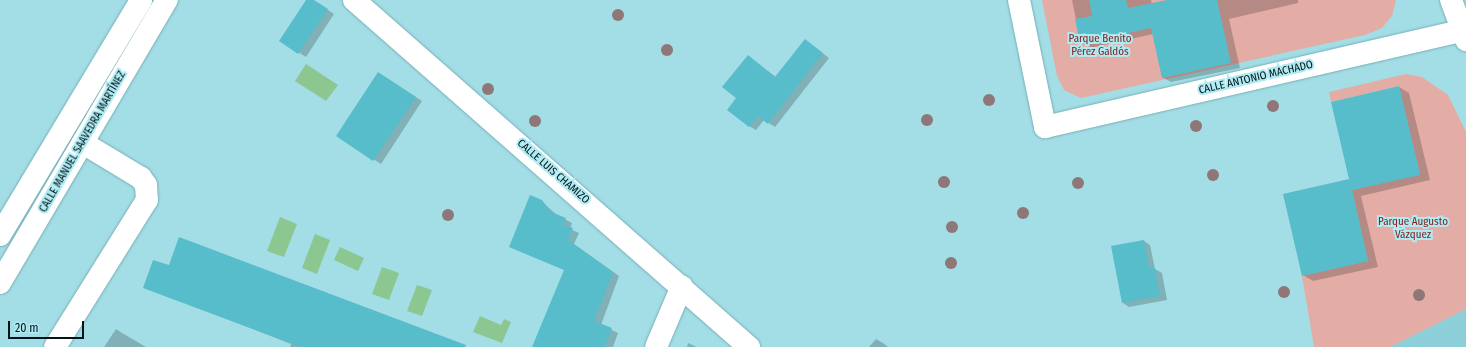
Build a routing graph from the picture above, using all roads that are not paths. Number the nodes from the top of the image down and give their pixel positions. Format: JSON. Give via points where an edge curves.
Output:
{"nodes":[{"id":1,"x":141,"y":0,"type":"edge"},
{"id":2,"x":167,"y":0,"type":"edge"},
{"id":3,"x":354,"y":0,"type":"edge"},
{"id":4,"x":1019,"y":0,"type":"edge"},
{"id":5,"x":1450,"y":0,"type":"edge"},
{"id":6,"x":1465,"y":34,"type":"edge"},
{"id":7,"x":83,"y":143,"type":"junction"},
{"id":8,"x":0,"y":235,"type":"edge"},
{"id":9,"x":0,"y":283,"type":"edge"},
{"id":10,"x":682,"y":286,"type":"junction"},
{"id":11,"x":55,"y":347,"type":"edge"},
{"id":12,"x":656,"y":347,"type":"edge"},
{"id":13,"x":749,"y":347,"type":"edge"}],
"edges":[{"from":1,"to":8,"type":"street","name":"CALLE MANUEL SAAVEDRA MARTÍNEZ"},
{"from":2,"to":7,"type":"street","name":"CALLE MANUEL SAAVEDRA MARTÍNEZ"},
{"from":3,"to":10,"type":"street","name":"CALLE LUIS CHAMIZO"},
{"from":4,"to":6,"type":"street","name":"CALLE ANTONIO MACHADO","via":[[1045,127]]},
{"from":5,"to":6,"type":"street"},
{"from":7,"to":9,"type":"street","name":"CALLE MANUEL SAAVEDRA MARTÍNEZ"},
{"from":7,"to":11,"type":"street","via":[[141,178],[146,185],[147,200]]},
{"from":10,"to":12,"type":"street"},
{"from":10,"to":13,"type":"street","name":"CALLE LUIS CHAMIZO"}]}
